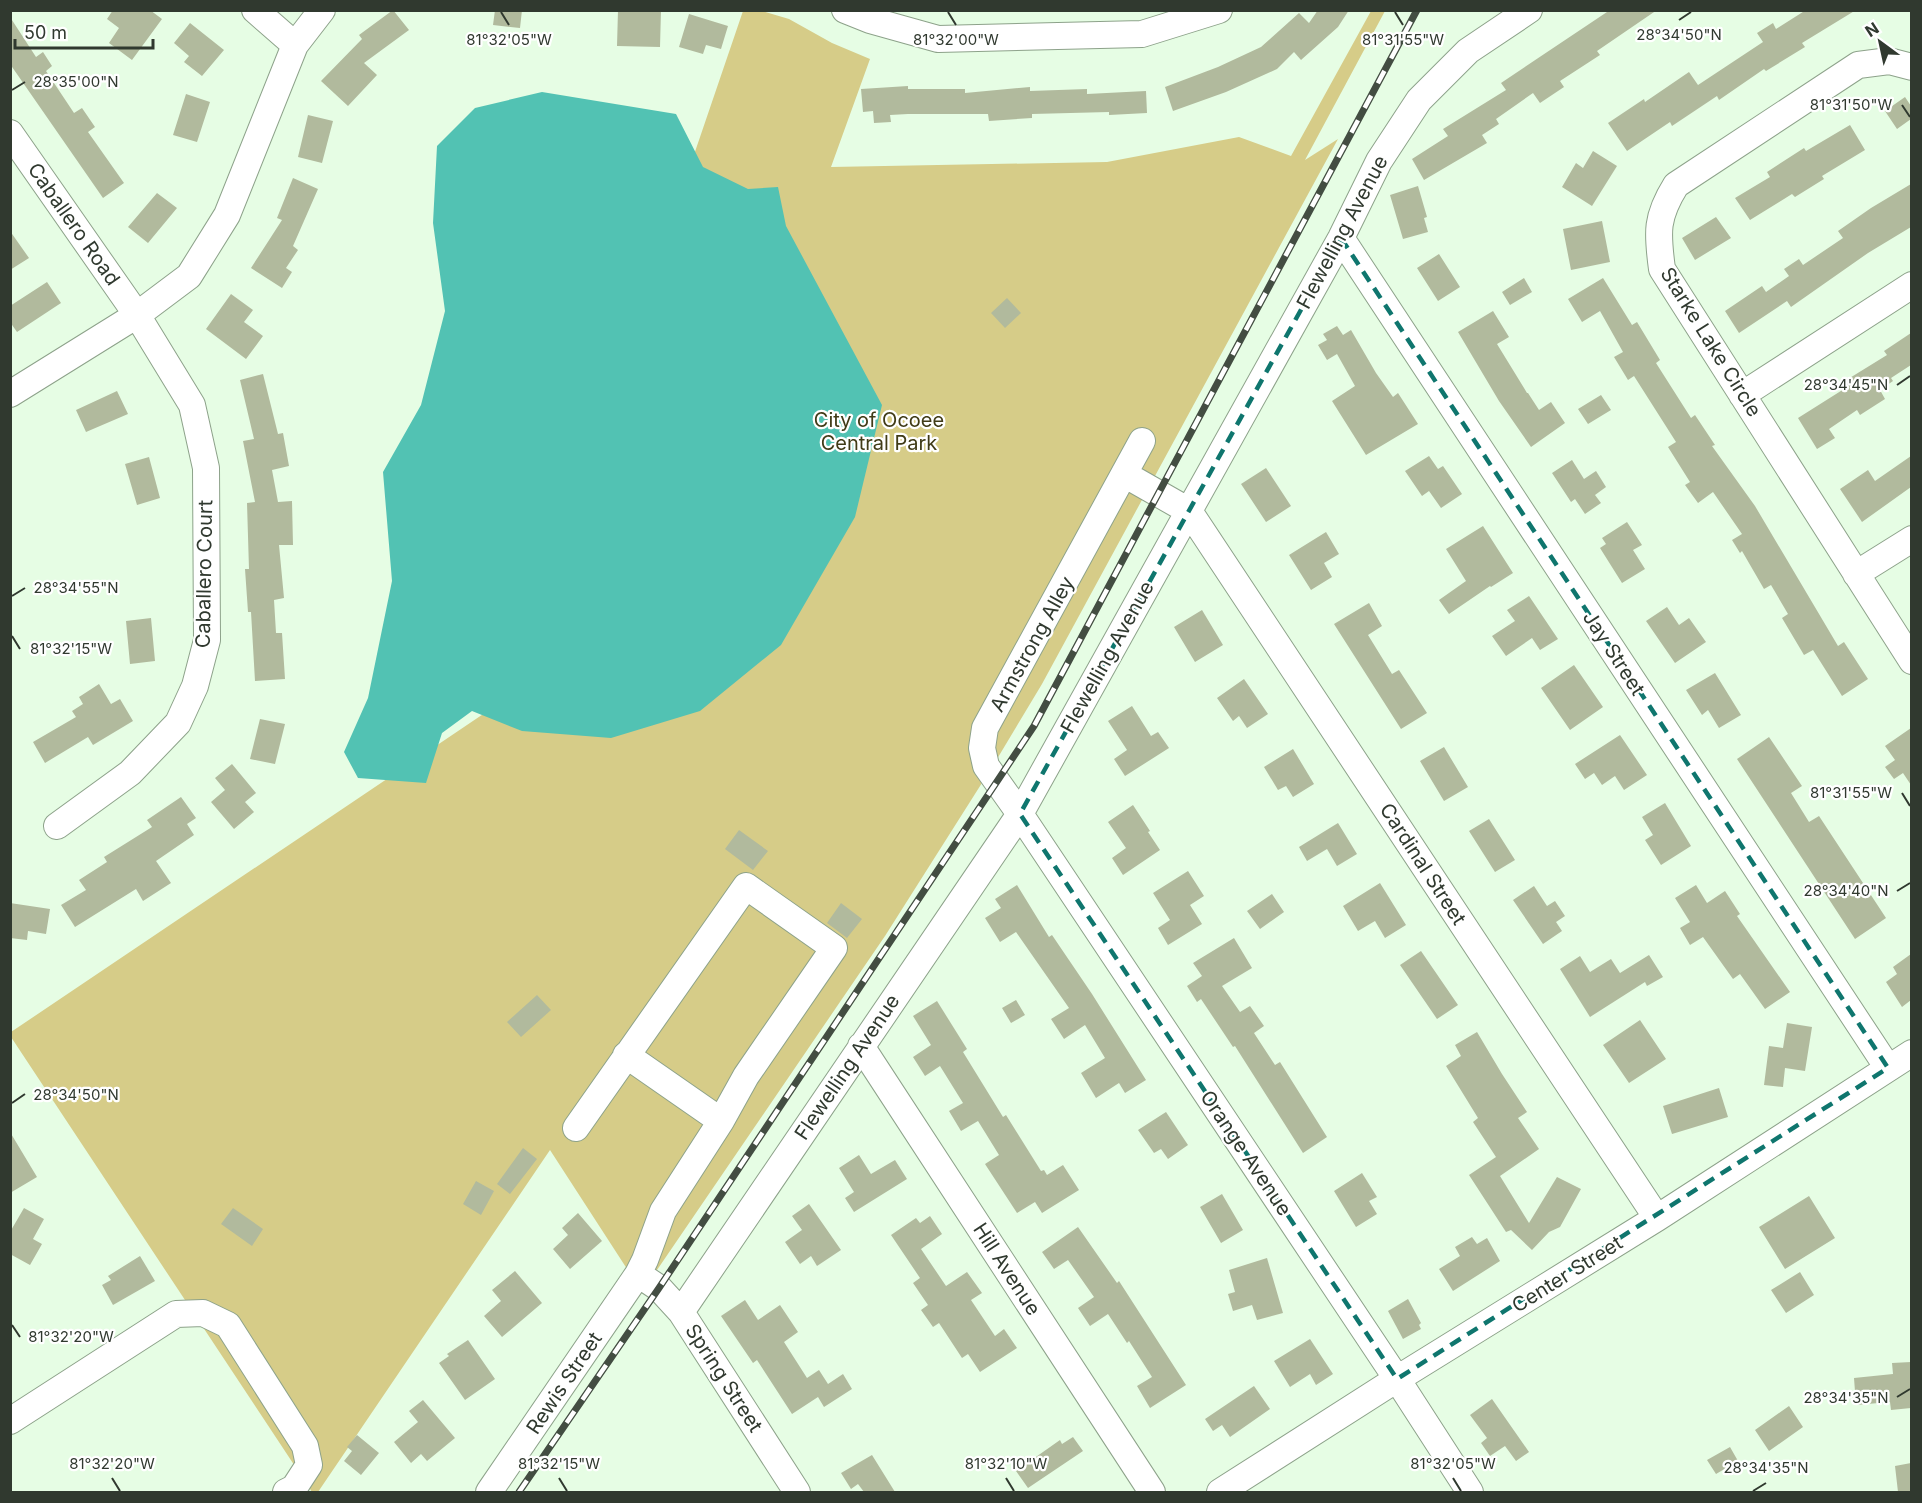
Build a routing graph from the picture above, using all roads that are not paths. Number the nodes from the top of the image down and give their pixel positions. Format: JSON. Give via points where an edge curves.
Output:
{"nodes":[{"id":1,"x":255,"y":10,"type":"edge"},
{"id":2,"x":322,"y":10,"type":"edge"},
{"id":3,"x":845,"y":10,"type":"edge"},
{"id":4,"x":1219,"y":10,"type":"edge"},
{"id":5,"x":1529,"y":10,"type":"edge"},
{"id":6,"x":295,"y":45,"type":"junction"},
{"id":7,"x":1911,"y":67,"type":"edge"},
{"id":8,"x":10,"y":133,"type":"edge"},
{"id":9,"x":1341,"y":238,"type":"junction"},
{"id":10,"x":1911,"y":285,"type":"edge"},
{"id":11,"x":137,"y":315,"type":"junction"},
{"id":12,"x":10,"y":394,"type":"edge"},
{"id":13,"x":1742,"y":395,"type":"junction"},
{"id":14,"x":1142,"y":441,"type":"dead end"},
{"id":15,"x":1124,"y":474,"type":"junction"},
{"id":16,"x":1189,"y":511,"type":"junction"},
{"id":17,"x":1911,"y":539,"type":"edge"},
{"id":18,"x":1856,"y":574,"type":"junction"},
{"id":19,"x":1911,"y":661,"type":"edge"},
{"id":20,"x":1020,"y":814,"type":"junction"},
{"id":21,"x":57,"y":826,"type":"dead end"},
{"id":22,"x":861,"y":1046,"type":"junction"},
{"id":23,"x":1911,"y":1053,"type":"edge"},
{"id":24,"x":626,"y":1055,"type":"junction"},
{"id":25,"x":1888,"y":1068,"type":"junction"},
{"id":26,"x":720,"y":1121,"type":"junction"},
{"id":27,"x":576,"y":1128,"type":"dead end"},
{"id":28,"x":1657,"y":1218,"type":"junction"},
{"id":29,"x":638,"y":1274,"type":"junction"},
{"id":30,"x":681,"y":1312,"type":"junction"},
{"id":31,"x":1397,"y":1379,"type":"junction"},
{"id":32,"x":10,"y":1421,"type":"edge"},
{"id":33,"x":286,"y":1492,"type":"edge"},
{"id":34,"x":489,"y":1492,"type":"edge"},
{"id":35,"x":797,"y":1492,"type":"edge"},
{"id":36,"x":1152,"y":1492,"type":"edge"},
{"id":37,"x":1220,"y":1492,"type":"edge"},
{"id":38,"x":1470,"y":1492,"type":"edge"}],
"edges":[{"from":1,"to":6,"type":"street"},
{"from":2,"to":6,"type":"street"},
{"from":3,"to":4,"type":"street","via":[[938,39],[1142,33]]},
{"from":5,"to":9,"type":"street","name":"Flewelling Avenue","via":[[1468,51],[1419,100],[1379,161]]},
{"from":6,"to":11,"type":"street","via":[[226,215],[189,276]]},
{"from":7,"to":13,"type":"street","name":"Starke Lake Circle","via":[[1889,61],[1858,64],[1676,185],[1664,204],[1657,236],[1662,269]]},
{"from":8,"to":11,"type":"street","name":"Caballero Road"},
{"from":9,"to":16,"type":"street","name":"Flewelling Avenue"},
{"from":9,"to":25,"type":"street","name":"Jay Street"},
{"from":10,"to":13,"type":"street"},
{"from":11,"to":12,"type":"street"},
{"from":11,"to":21,"type":"street","name":"Caballero Court","via":[[192,405],[206,468],[207,640],[195,686],[177,723],[130,773]]},
{"from":13,"to":18,"type":"street","name":"Starke Lake Circle"},
{"from":14,"to":15,"type":"street","name":"Armstrong Alley"},
{"from":15,"to":16,"type":"street"},
{"from":15,"to":20,"type":"street","name":"Armstrong Alley","via":[[986,728],[982,748],[986,766]]},
{"from":16,"to":20,"type":"street","name":"Flewelling Avenue"},
{"from":16,"to":28,"type":"street","name":"Cardinal Street"},
{"from":17,"to":18,"type":"street"},
{"from":18,"to":19,"type":"street","name":"Starke Lake Circle"},
{"from":20,"to":22,"type":"street","name":"Flewelling Avenue"},
{"from":20,"to":31,"type":"street","name":"Orange Avenue"},
{"from":22,"to":30,"type":"street","name":"Flewelling Avenue"},
{"from":22,"to":36,"type":"street","name":"Hill Avenue"},
{"from":23,"to":25,"type":"street","name":"Center Street"},
{"from":24,"to":26,"type":"street"},
{"from":24,"to":26,"type":"street","name":"Rewis Street","via":[[746,886],[834,948],[746,1076]]},
{"from":24,"to":27,"type":"street"},
{"from":25,"to":28,"type":"street","name":"Center Street"},
{"from":26,"to":29,"type":"street","name":"Rewis Street","via":[[663,1211]]},
{"from":28,"to":31,"type":"street","name":"Center Street"},
{"from":29,"to":30,"type":"street","name":"Spring Street","via":[[659,1288]]},
{"from":29,"to":34,"type":"street","name":"Rewis Street"},
{"from":30,"to":35,"type":"street","name":"Spring Street"},
{"from":31,"to":37,"type":"street","name":"Center Street"},
{"from":31,"to":38,"type":"street","name":"Orange Avenue"},
{"from":32,"to":33,"type":"street","via":[[177,1314],[203,1312],[228,1324],[305,1446],[309,1465],[294,1488]]}]}
